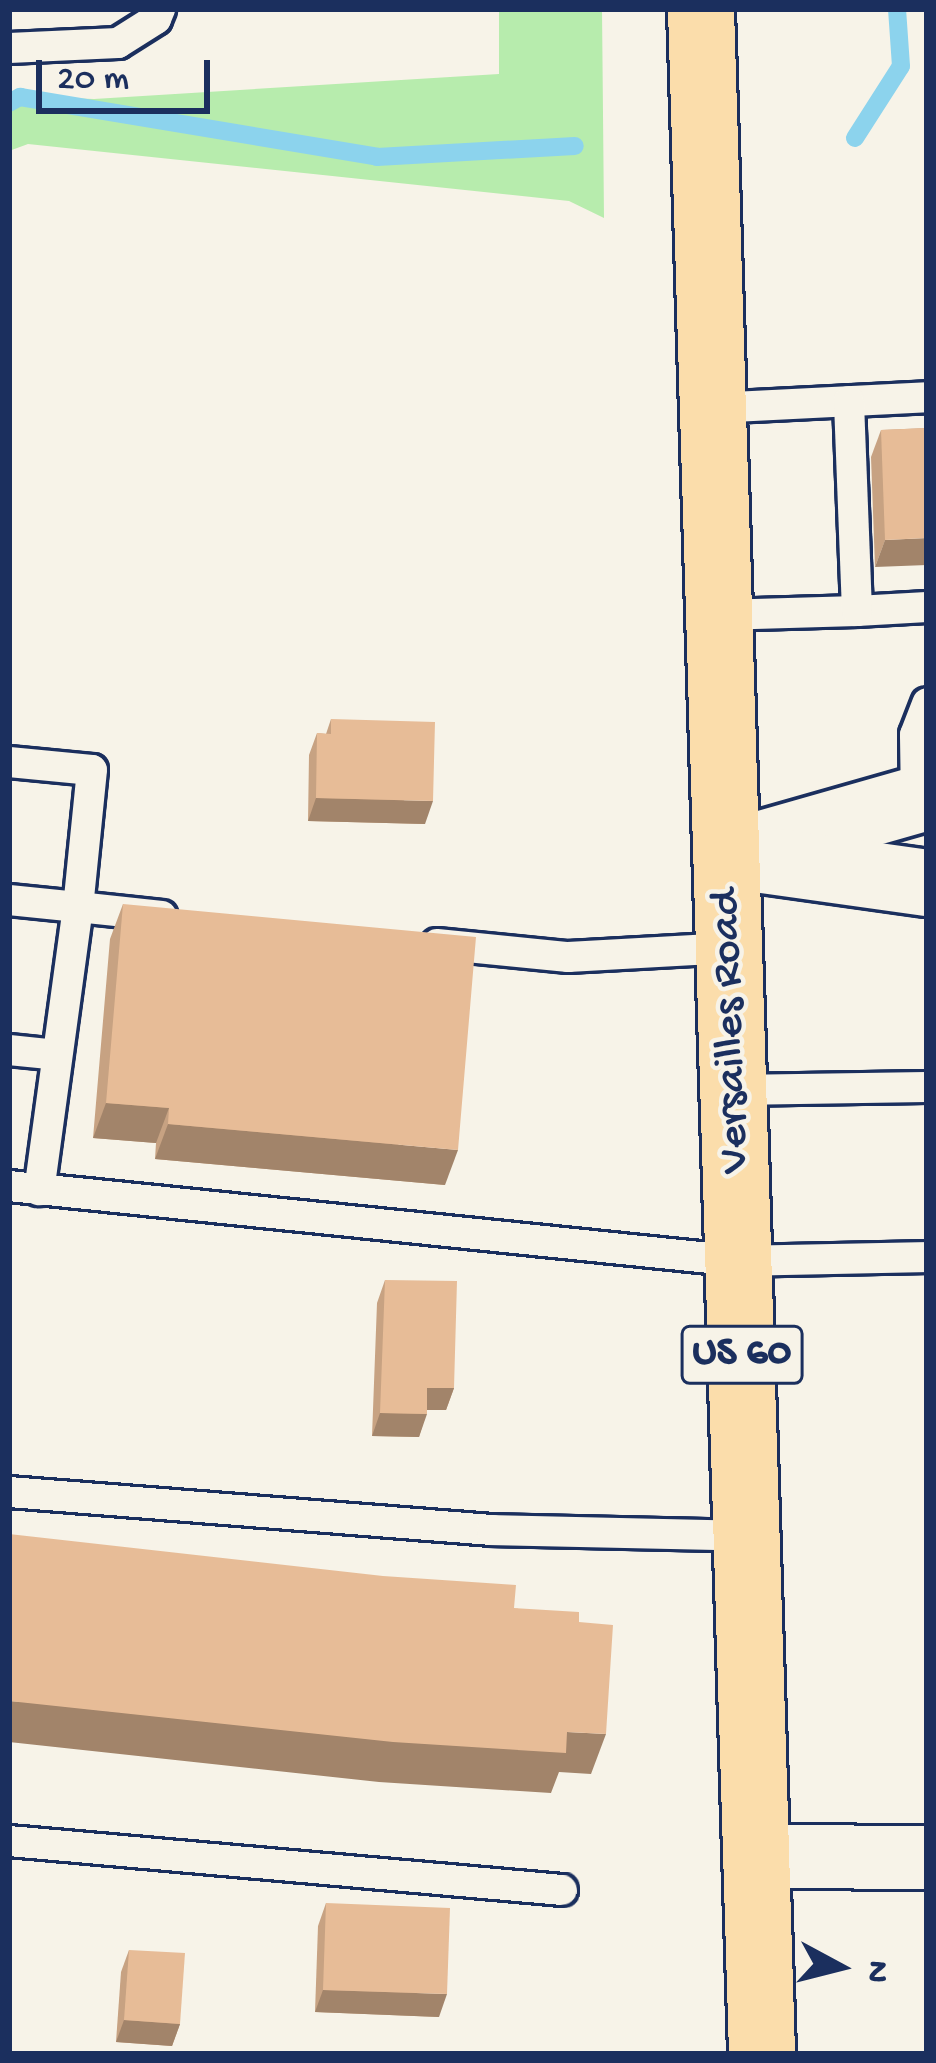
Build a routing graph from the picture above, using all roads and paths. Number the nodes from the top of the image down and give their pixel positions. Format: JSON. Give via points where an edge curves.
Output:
{"nodes":[{"id":1,"x":160,"y":9,"type":"edge"},
{"id":2,"x":701,"y":9,"type":"edge"},
{"id":3,"x":9,"y":48,"type":"edge"},
{"id":4,"x":927,"y":398,"type":"edge"},
{"id":5,"x":849,"y":401,"type":"junction"},
{"id":6,"x":713,"y":408,"type":"junction"},
{"id":7,"x":927,"y":607,"type":"edge"},
{"id":8,"x":856,"y":610,"type":"junction"},
{"id":9,"x":720,"y":615,"type":"junction"},
{"id":10,"x":927,"y":703,"type":"edge"},
{"id":11,"x":9,"y":762,"type":"edge"},
{"id":12,"x":921,"y":798,"type":"edge"},
{"id":13,"x":728,"y":854,"type":"junction"},
{"id":14,"x":927,"y":883,"type":"edge"},
{"id":15,"x":9,"y":901,"type":"edge"},
{"id":16,"x":78,"y":907,"type":"junction"},
{"id":17,"x":195,"y":919,"type":"edge"},
{"id":18,"x":405,"y":940,"type":"edge"},
{"id":19,"x":730,"y":948,"type":"junction"},
{"id":20,"x":9,"y":1050,"type":"edge"},
{"id":21,"x":57,"y":1055,"type":"junction"},
{"id":22,"x":927,"y":1087,"type":"edge"},
{"id":23,"x":734,"y":1090,"type":"junction"},
{"id":24,"x":24,"y":1188,"type":"edge"},
{"id":25,"x":927,"y":1257,"type":"edge"},
{"id":26,"x":739,"y":1261,"type":"junction"},
{"id":27,"x":9,"y":1492,"type":"edge"},
{"id":28,"x":747,"y":1536,"type":"junction"},
{"id":29,"x":9,"y":1841,"type":"edge"},
{"id":30,"x":756,"y":1856,"type":"junction"},
{"id":31,"x":927,"y":1857,"type":"edge"},
{"id":32,"x":562,"y":1890,"type":"dead end"},
{"id":33,"x":762,"y":2054,"type":"edge"}],
"edges":[{"from":1,"to":3,"type":"lane","via":[[118,43]]},
{"from":2,"to":6,"type":"main road","name":"Versailles Road","number":"US 60"},
{"from":4,"to":5,"type":"lane"},
{"from":5,"to":6,"type":"lane"},
{"from":5,"to":8,"type":"lane"},
{"from":6,"to":9,"type":"main road","name":"Versailles Road","number":"US 60"},
{"from":7,"to":8,"type":"lane"},
{"from":8,"to":9,"type":"lane"},
{"from":9,"to":13,"type":"main road","name":"Versailles Road","number":"US 60"},
{"from":10,"to":12,"type":"lane","via":[[915,735]]},
{"from":11,"to":16,"type":"lane","via":[[92,770]]},
{"from":12,"to":13,"type":"street"},
{"from":13,"to":14,"type":"street"},
{"from":13,"to":19,"type":"main road","name":"Versailles Road","number":"US 60"},
{"from":15,"to":16,"type":"lane"},
{"from":16,"to":17,"type":"lane"},
{"from":16,"to":21,"type":"lane"},
{"from":18,"to":19,"type":"lane","via":[[568,957]]},
{"from":19,"to":23,"type":"main road","name":"Versailles Road","number":"US 60"},
{"from":20,"to":21,"type":"lane"},
{"from":21,"to":24,"type":"lane"},
{"from":22,"to":23,"type":"lane"},
{"from":23,"to":26,"type":"main road","name":"Versailles Road","number":"US 60"},
{"from":24,"to":26,"type":"lane"},
{"from":25,"to":26,"type":"lane"},
{"from":26,"to":28,"type":"main road","name":"Versailles Road","number":"US 60"},
{"from":27,"to":28,"type":"lane","via":[[492,1530]]},
{"from":28,"to":30,"type":"main road","name":"Versailles Road","number":"US 60"},
{"from":29,"to":32,"type":"lane"},
{"from":30,"to":31,"type":"street"},
{"from":30,"to":33,"type":"main road","name":"Versailles Road","number":"US 60"}]}
